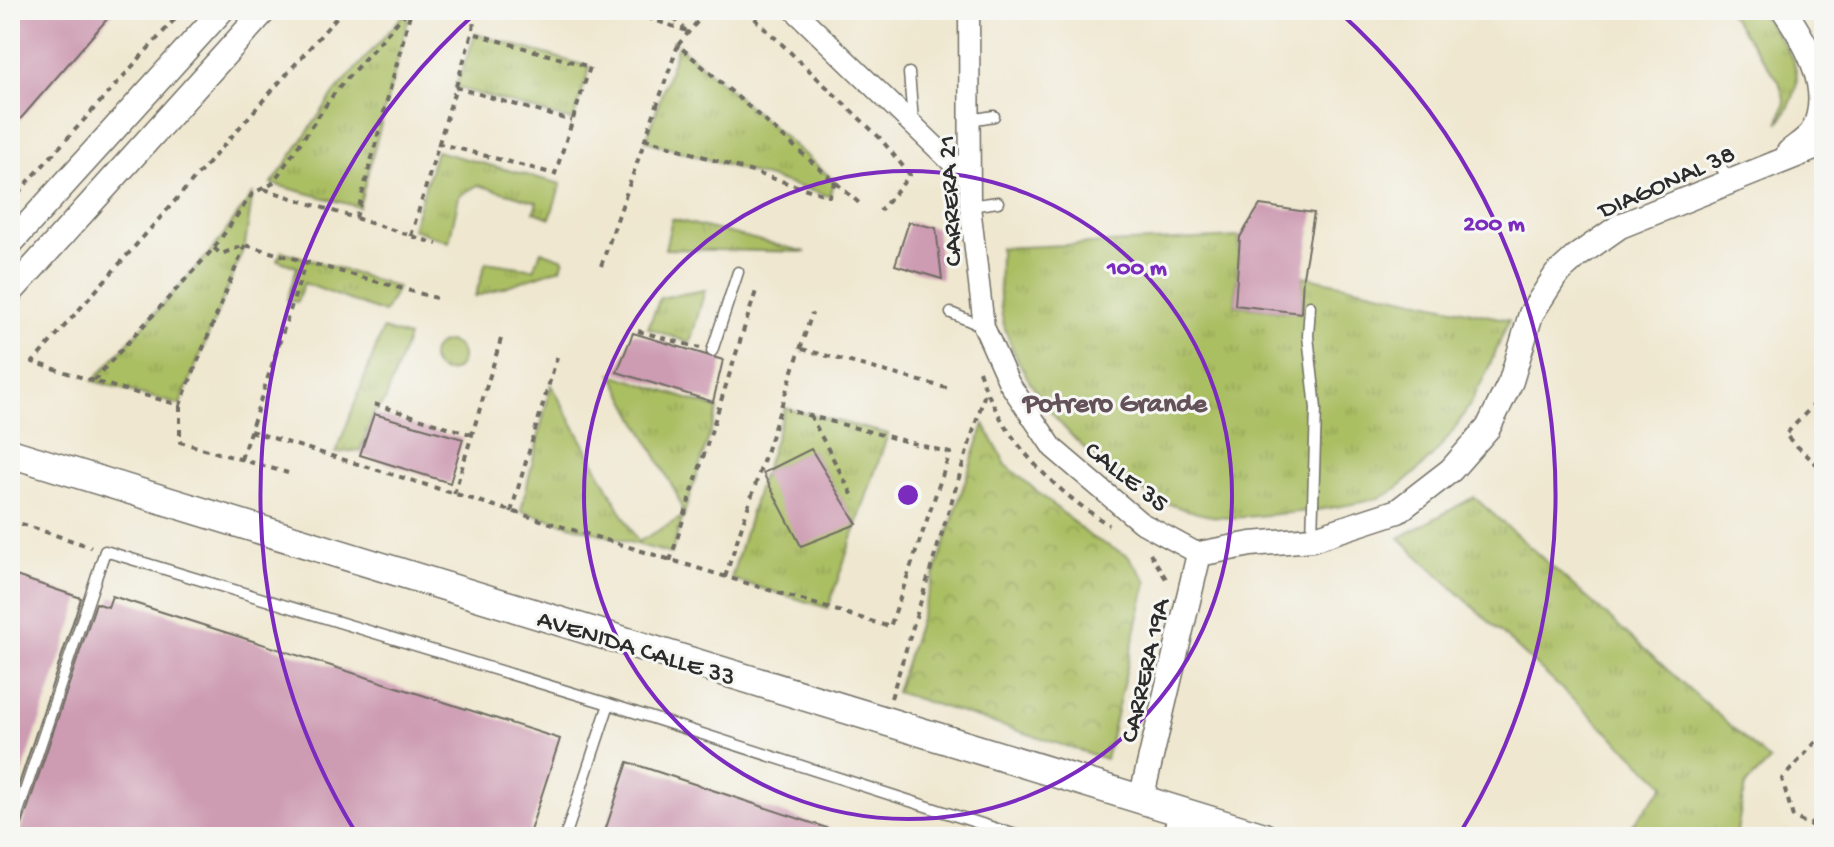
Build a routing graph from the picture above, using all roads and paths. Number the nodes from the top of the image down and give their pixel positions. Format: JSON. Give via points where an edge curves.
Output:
{"nodes":[{"id":1,"x":183,"y":10,"type":"edge"},
{"id":2,"x":222,"y":10,"type":"edge"},
{"id":3,"x":265,"y":10,"type":"edge"},
{"id":4,"x":343,"y":10,"type":"edge"},
{"id":5,"x":409,"y":10,"type":"edge"},
{"id":6,"x":475,"y":10,"type":"edge"},
{"id":7,"x":624,"y":10,"type":"edge"},
{"id":8,"x":665,"y":10,"type":"edge"},
{"id":9,"x":707,"y":10,"type":"edge"},
{"id":10,"x":746,"y":10,"type":"edge"},
{"id":11,"x":794,"y":10,"type":"edge"},
{"id":12,"x":969,"y":10,"type":"edge"},
{"id":13,"x":1784,"y":10,"type":"edge"},
{"id":14,"x":687,"y":31,"type":"junction"},
{"id":15,"x":476,"y":34,"type":"dead end"},
{"id":16,"x":678,"y":45,"type":"junction"},
{"id":17,"x":909,"y":73,"type":"dead end"},
{"id":18,"x":455,"y":87,"type":"junction"},
{"id":19,"x":994,"y":116,"type":"dead end"},
{"id":20,"x":970,"y":120,"type":"junction"},
{"id":21,"x":573,"y":121,"type":"junction"},
{"id":22,"x":913,"y":123,"type":"junction"},
{"id":23,"x":644,"y":138,"type":"junction"},
{"id":24,"x":437,"y":143,"type":"junction"},
{"id":25,"x":1824,"y":144,"type":"edge"},
{"id":26,"x":1715,"y":159,"type":"dead end"},
{"id":27,"x":1778,"y":161,"type":"junction"},
{"id":28,"x":970,"y":180,"type":"junction"},
{"id":29,"x":835,"y":181,"type":"junction"},
{"id":30,"x":1731,"y":181,"type":"junction"},
{"id":31,"x":262,"y":188,"type":"junction"},
{"id":32,"x":10,"y":202,"type":"edge"},
{"id":33,"x":998,"y":202,"type":"dead end"},
{"id":34,"x":859,"y":203,"type":"dead end"},
{"id":35,"x":970,"y":206,"type":"junction"},
{"id":36,"x":880,"y":211,"type":"dead end"},
{"id":37,"x":356,"y":218,"type":"junction"},
{"id":38,"x":411,"y":236,"type":"junction"},
{"id":39,"x":10,"y":244,"type":"edge"},
{"id":40,"x":437,"y":244,"type":"dead end"},
{"id":41,"x":245,"y":245,"type":"junction"},
{"id":42,"x":214,"y":248,"type":"junction"},
{"id":43,"x":306,"y":262,"type":"junction"},
{"id":44,"x":601,"y":266,"type":"dead end"},
{"id":45,"x":738,"y":272,"type":"dead end"},
{"id":46,"x":756,"y":291,"type":"dead end"},
{"id":47,"x":10,"y":293,"type":"edge"},
{"id":48,"x":436,"y":298,"type":"dead end"},
{"id":49,"x":1310,"y":306,"type":"dead end"},
{"id":50,"x":812,"y":313,"type":"dead end"},
{"id":51,"x":951,"y":313,"type":"dead end"},
{"id":52,"x":984,"y":327,"type":"junction"},
{"id":53,"x":638,"y":331,"type":"dead end"},
{"id":54,"x":501,"y":339,"type":"dead end"},
{"id":55,"x":802,"y":349,"type":"dead end"},
{"id":56,"x":712,"y":351,"type":"joint"},
{"id":57,"x":557,"y":357,"type":"dead end"},
{"id":58,"x":977,"y":364,"type":"dead end"},
{"id":59,"x":93,"y":381,"type":"junction"},
{"id":60,"x":1009,"y":383,"type":"joint"},
{"id":61,"x":950,"y":389,"type":"dead end"},
{"id":62,"x":986,"y":391,"type":"junction"},
{"id":63,"x":1824,"y":394,"type":"edge"},
{"id":64,"x":374,"y":404,"type":"dead end"},
{"id":65,"x":180,"y":405,"type":"junction"},
{"id":66,"x":788,"y":410,"type":"dead end"},
{"id":67,"x":810,"y":415,"type":"junction"},
{"id":68,"x":250,"y":431,"type":"junction"},
{"id":69,"x":470,"y":434,"type":"junction"},
{"id":70,"x":10,"y":453,"type":"edge"},
{"id":71,"x":241,"y":459,"type":"junction"},
{"id":72,"x":1824,"y":471,"type":"edge"},
{"id":73,"x":288,"y":473,"type":"dead end"},
{"id":74,"x":454,"y":494,"type":"junction"},
{"id":75,"x":855,"y":500,"type":"dead end"},
{"id":76,"x":511,"y":512,"type":"junction"},
{"id":77,"x":10,"y":520,"type":"edge"},
{"id":78,"x":1116,"y":529,"type":"dead end"},
{"id":79,"x":1312,"y":539,"type":"junction"},
{"id":80,"x":105,"y":551,"type":"junction"},
{"id":81,"x":1148,"y":551,"type":"dead end"},
{"id":82,"x":1199,"y":554,"type":"junction"},
{"id":83,"x":670,"y":561,"type":"junction"},
{"id":84,"x":725,"y":578,"type":"junction"},
{"id":85,"x":1168,"y":587,"type":"dead end"},
{"id":86,"x":609,"y":704,"type":"junction"},
{"id":87,"x":884,"y":722,"type":"junction"},
{"id":88,"x":1824,"y":733,"type":"edge"},
{"id":89,"x":1141,"y":799,"type":"junction"},
{"id":90,"x":1824,"y":811,"type":"edge"},
{"id":91,"x":1171,"y":824,"type":"edge"},
{"id":92,"x":10,"y":836,"type":"edge"},
{"id":93,"x":565,"y":837,"type":"edge"},
{"id":94,"x":1022,"y":837,"type":"edge"},
{"id":95,"x":1264,"y":837,"type":"edge"}],
"edges":[{"from":1,"to":32,"type":"path"},
{"from":2,"to":39,"type":"street"},
{"from":3,"to":47,"type":"street"},
{"from":4,"to":59,"type":"path","via":[[33,362]]},
{"from":5,"to":31,"type":"path","via":[[335,92],[272,184]]},
{"from":5,"to":37,"type":"path"},
{"from":6,"to":18,"type":"path"},
{"from":7,"to":14,"type":"path"},
{"from":8,"to":14,"type":"path"},
{"from":9,"to":14,"type":"path"},
{"from":10,"to":36,"type":"path","via":[[880,138],[910,175]]},
{"from":11,"to":22,"type":"street"},
{"from":12,"to":20,"type":"street","name":"CARRERA 21"},
{"from":13,"to":27,"type":"street","name":"DIAGONAL 38","via":[[1823,76],[1823,92],[1813,132]]},
{"from":14,"to":16,"type":"path"},
{"from":15,"to":21,"type":"path","via":[[590,67]]},
{"from":16,"to":23,"type":"path"},
{"from":16,"to":29,"type":"path"},
{"from":17,"to":22,"type":"lane"},
{"from":18,"to":21,"type":"path"},
{"from":18,"to":24,"type":"path"},
{"from":19,"to":20,"type":"lane"},
{"from":20,"to":28,"type":"street","name":"CARRERA 21"},
{"from":21,"to":24,"type":"path","via":[[555,174]]},
{"from":22,"to":28,"type":"street"},
{"from":23,"to":29,"type":"path","via":[[829,196]]},
{"from":23,"to":44,"type":"path"},
{"from":24,"to":38,"type":"path"},
{"from":25,"to":27,"type":"street","name":"DIAGONAL 38"},
{"from":26,"to":30,"type":"lane"},
{"from":27,"to":30,"type":"street","name":"DIAGONAL 38"},
{"from":28,"to":35,"type":"street","name":"CARRERA 21"},
{"from":29,"to":34,"type":"path"},
{"from":30,"to":79,"type":"street","name":"DIAGONAL 38","via":[[1620,226],[1577,256],[1556,275],[1531,314],[1511,381],[1488,428],[1451,470],[1398,511]]},
{"from":31,"to":37,"type":"path"},
{"from":31,"to":42,"type":"path"},
{"from":33,"to":35,"type":"lane"},
{"from":35,"to":52,"type":"street","name":"CARRERA 21"},
{"from":37,"to":38,"type":"path"},
{"from":38,"to":40,"type":"path"},
{"from":41,"to":42,"type":"path","via":[[221,254]]},
{"from":41,"to":43,"type":"path"},
{"from":41,"to":65,"type":"path"},
{"from":42,"to":59,"type":"path"},
{"from":43,"to":48,"type":"path"},
{"from":43,"to":68,"type":"path"},
{"from":45,"to":56,"type":"lane"},
{"from":46,"to":83,"type":"path"},
{"from":49,"to":79,"type":"lane","via":[[1316,409]]},
{"from":50,"to":84,"type":"path"},
{"from":51,"to":52,"type":"lane"},
{"from":52,"to":60,"type":"street","name":"CARRERA 21"},
{"from":53,"to":56,"type":"path"},
{"from":54,"to":69,"type":"path"},
{"from":55,"to":61,"type":"path"},
{"from":57,"to":76,"type":"path"},
{"from":58,"to":62,"type":"path"},
{"from":59,"to":65,"type":"path"},
{"from":60,"to":82,"type":"street","name":"CALLE 35","via":[[1053,448],[1100,491],[1140,522]]},
{"from":62,"to":78,"type":"path","via":[[1030,461]]},
{"from":62,"to":87,"type":"path"},
{"from":63,"to":72,"type":"path","via":[[1785,435]]},
{"from":64,"to":69,"type":"path"},
{"from":65,"to":71,"type":"path","via":[[180,442]]},
{"from":66,"to":67,"type":"path"},
{"from":67,"to":75,"type":"path"},
{"from":67,"to":84,"type":"path","via":[[950,453],[890,627]]},
{"from":68,"to":71,"type":"path"},
{"from":68,"to":74,"type":"path"},
{"from":69,"to":74,"type":"path"},
{"from":70,"to":87,"type":"main road","name":"AVENIDA CALLE 33"},
{"from":71,"to":73,"type":"path"},
{"from":74,"to":76,"type":"path"},
{"from":76,"to":83,"type":"path"},
{"from":77,"to":80,"type":"path"},
{"from":79,"to":82,"type":"street","name":"DIAGONAL 38"},
{"from":80,"to":86,"type":"lane"},
{"from":80,"to":92,"type":"lane"},
{"from":81,"to":85,"type":"path","via":[[1167,576]]},
{"from":82,"to":89,"type":"street","name":"CARRERA 19A"},
{"from":83,"to":84,"type":"path"},
{"from":86,"to":93,"type":"lane"},
{"from":86,"to":94,"type":"lane"},
{"from":87,"to":89,"type":"main road","name":"AVENIDA CALLE 33"},
{"from":88,"to":90,"type":"path","via":[[1782,779],[1793,817],[1810,825]]},
{"from":89,"to":91,"type":"main road","name":"AVENIDA CALLE 33"},
{"from":91,"to":95,"type":"main road","name":"AVENIDA CALLE 33"}]}
